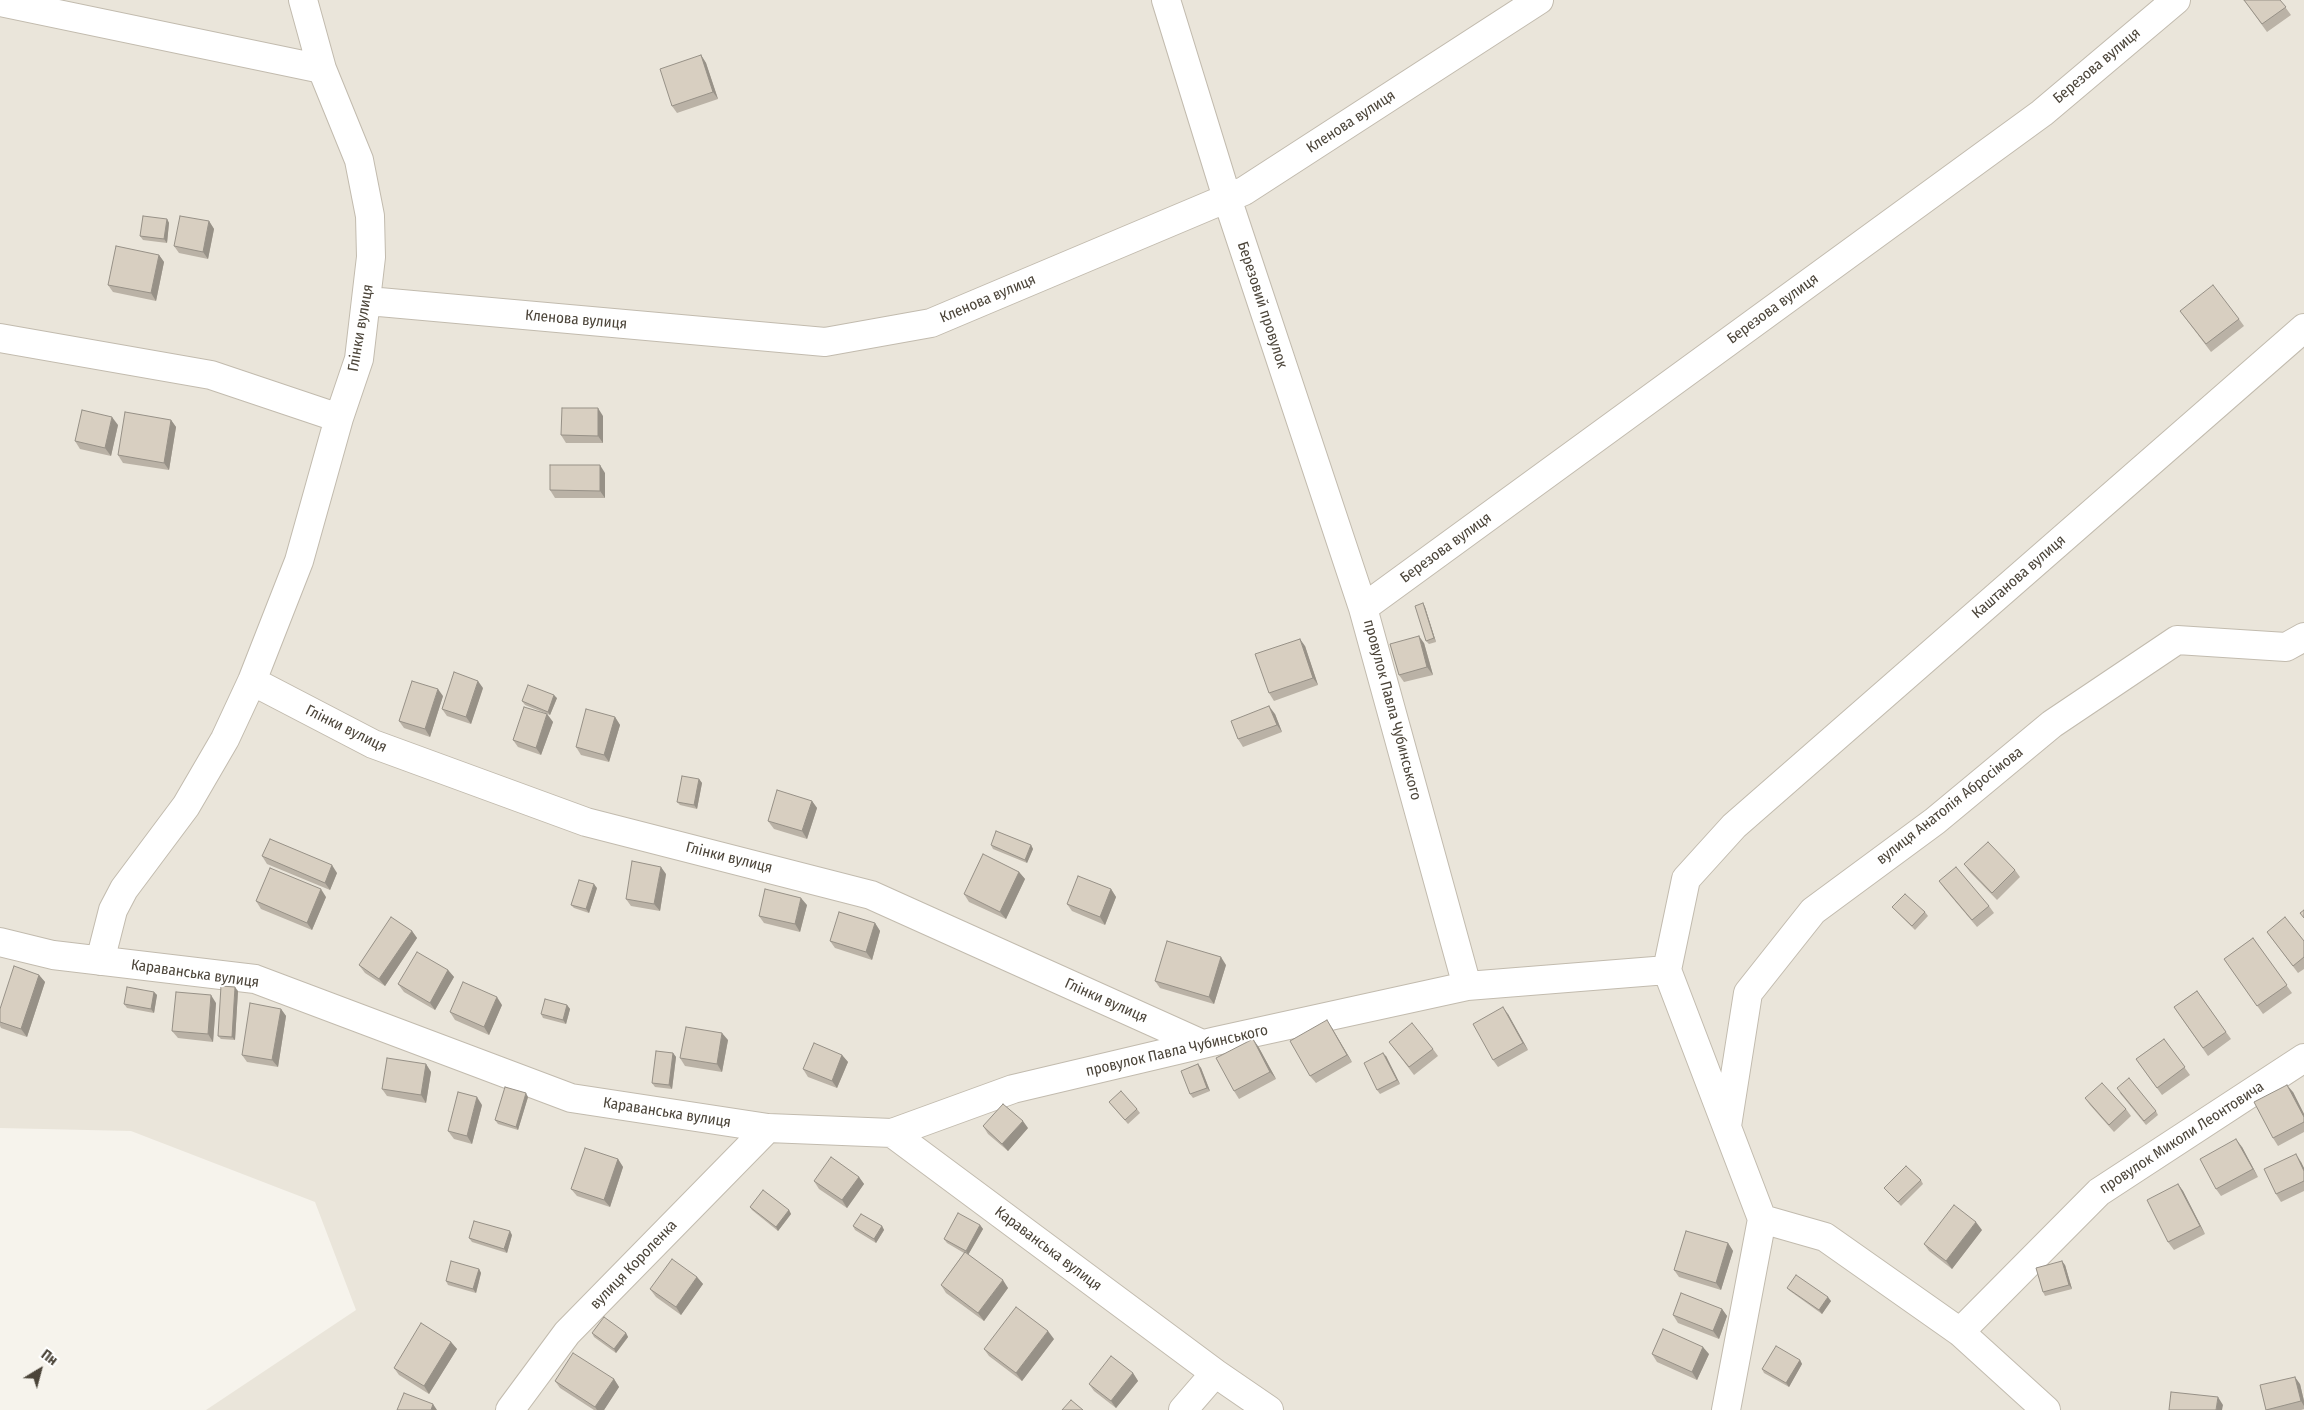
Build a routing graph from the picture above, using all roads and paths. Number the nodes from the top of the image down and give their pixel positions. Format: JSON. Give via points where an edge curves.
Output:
{"nodes":[{"id":1,"x":303,"y":0,"type":"edge"},
{"id":2,"x":1166,"y":0,"type":"edge"},
{"id":3,"x":1539,"y":0,"type":"edge"},
{"id":4,"x":2176,"y":0,"type":"edge"},
{"id":5,"x":0,"y":2,"type":"edge"},
{"id":6,"x":322,"y":68,"type":"junction"},
{"id":7,"x":1227,"y":198,"type":"junction"},
{"id":8,"x":368,"y":301,"type":"junction"},
{"id":9,"x":2304,"y":328,"type":"edge"},
{"id":10,"x":0,"y":338,"type":"edge"},
{"id":11,"x":340,"y":418,"type":"junction"},
{"id":12,"x":1363,"y":608,"type":"junction"},
{"id":13,"x":2304,"y":636,"type":"edge"},
{"id":14,"x":252,"y":681,"type":"junction"},
{"id":15,"x":0,"y":942,"type":"edge"},
{"id":16,"x":100,"y":961,"type":"junction"},
{"id":17,"x":1667,"y":970,"type":"junction"},
{"id":18,"x":1467,"y":986,"type":"junction"},
{"id":19,"x":1202,"y":1044,"type":"junction"},
{"id":20,"x":2304,"y":1058,"type":"edge"},
{"id":21,"x":1727,"y":1126,"type":"junction"},
{"id":22,"x":768,"y":1128,"type":"junction"},
{"id":23,"x":892,"y":1133,"type":"junction"},
{"id":24,"x":1762,"y":1219,"type":"junction"},
{"id":25,"x":1960,"y":1332,"type":"junction"},
{"id":26,"x":1215,"y":1373,"type":"junction"},
{"id":27,"x":510,"y":1410,"type":"edge"},
{"id":28,"x":1183,"y":1410,"type":"edge"},
{"id":29,"x":1269,"y":1410,"type":"edge"},
{"id":30,"x":1726,"y":1410,"type":"edge"},
{"id":31,"x":2046,"y":1410,"type":"edge"}],
"edges":[{"from":1,"to":6,"type":"street","name":"Глінки вулиця"},
{"from":2,"to":7,"type":"street","name":"Березовий провулок"},
{"from":3,"to":7,"type":"street","name":"Кленова вулиця","via":[[1244,191]]},
{"from":4,"to":12,"type":"street","name":"Березова вулиця","via":[[2042,112]]},
{"from":5,"to":6,"type":"street"},
{"from":6,"to":8,"type":"street","name":"Глінки вулиця","via":[[361,170],[370,216],[372,257]]},
{"from":7,"to":8,"type":"street","name":"Кленова вулиця","via":[[931,322],[825,342]]},
{"from":7,"to":12,"type":"street","name":"Березовий провулок"},
{"from":8,"to":11,"type":"street","name":"Глінки вулиця","via":[[359,359]]},
{"from":9,"to":17,"type":"street","name":"Каштанова вулиця","via":[[1734,826],[1686,879]]},
{"from":10,"to":11,"type":"street","via":[[211,375]]},
{"from":11,"to":14,"type":"street","name":"Глінки вулиця","via":[[299,561]]},
{"from":12,"to":18,"type":"street","name":"провулок Павла Чубинського"},
{"from":13,"to":21,"type":"street","name":"вулиця Анатолія Абросімова","via":[[2286,647],[2177,640],[2052,724],[1935,821],[1813,911],[1748,993]]},
{"from":14,"to":16,"type":"street","name":"Глінки вулиця","via":[[225,739],[186,806],[124,889],[113,910]]},
{"from":14,"to":19,"type":"street","name":"Глінки вулиця","via":[[373,744],[586,822],[871,894]]},
{"from":15,"to":16,"type":"street","name":"Караванська вулиця","via":[[53,955]]},
{"from":16,"to":22,"type":"street","name":"Караванська вулиця","via":[[255,979],[572,1098]]},
{"from":17,"to":18,"type":"street","name":"провулок Павла Чубинського"},
{"from":17,"to":21,"type":"street"},
{"from":18,"to":19,"type":"street","name":"провулок Павла Чубинського"},
{"from":19,"to":23,"type":"street","name":"провулок Павла Чубинського","via":[[1013,1089]]},
{"from":20,"to":25,"type":"street","name":"провулок Миколи Леонтовича","via":[[2099,1192]]},
{"from":21,"to":24,"type":"street"},
{"from":22,"to":23,"type":"street","name":"Караванська вулиця"},
{"from":22,"to":27,"type":"street","name":"вулиця Короленка","via":[[567,1333]]},
{"from":23,"to":26,"type":"street","name":"Караванська вулиця"},
{"from":24,"to":25,"type":"street","via":[[1825,1237]]},
{"from":24,"to":30,"type":"street"},
{"from":25,"to":31,"type":"street"},
{"from":26,"to":28,"type":"street"},
{"from":26,"to":29,"type":"street","name":"Караванська вулиця"}]}
